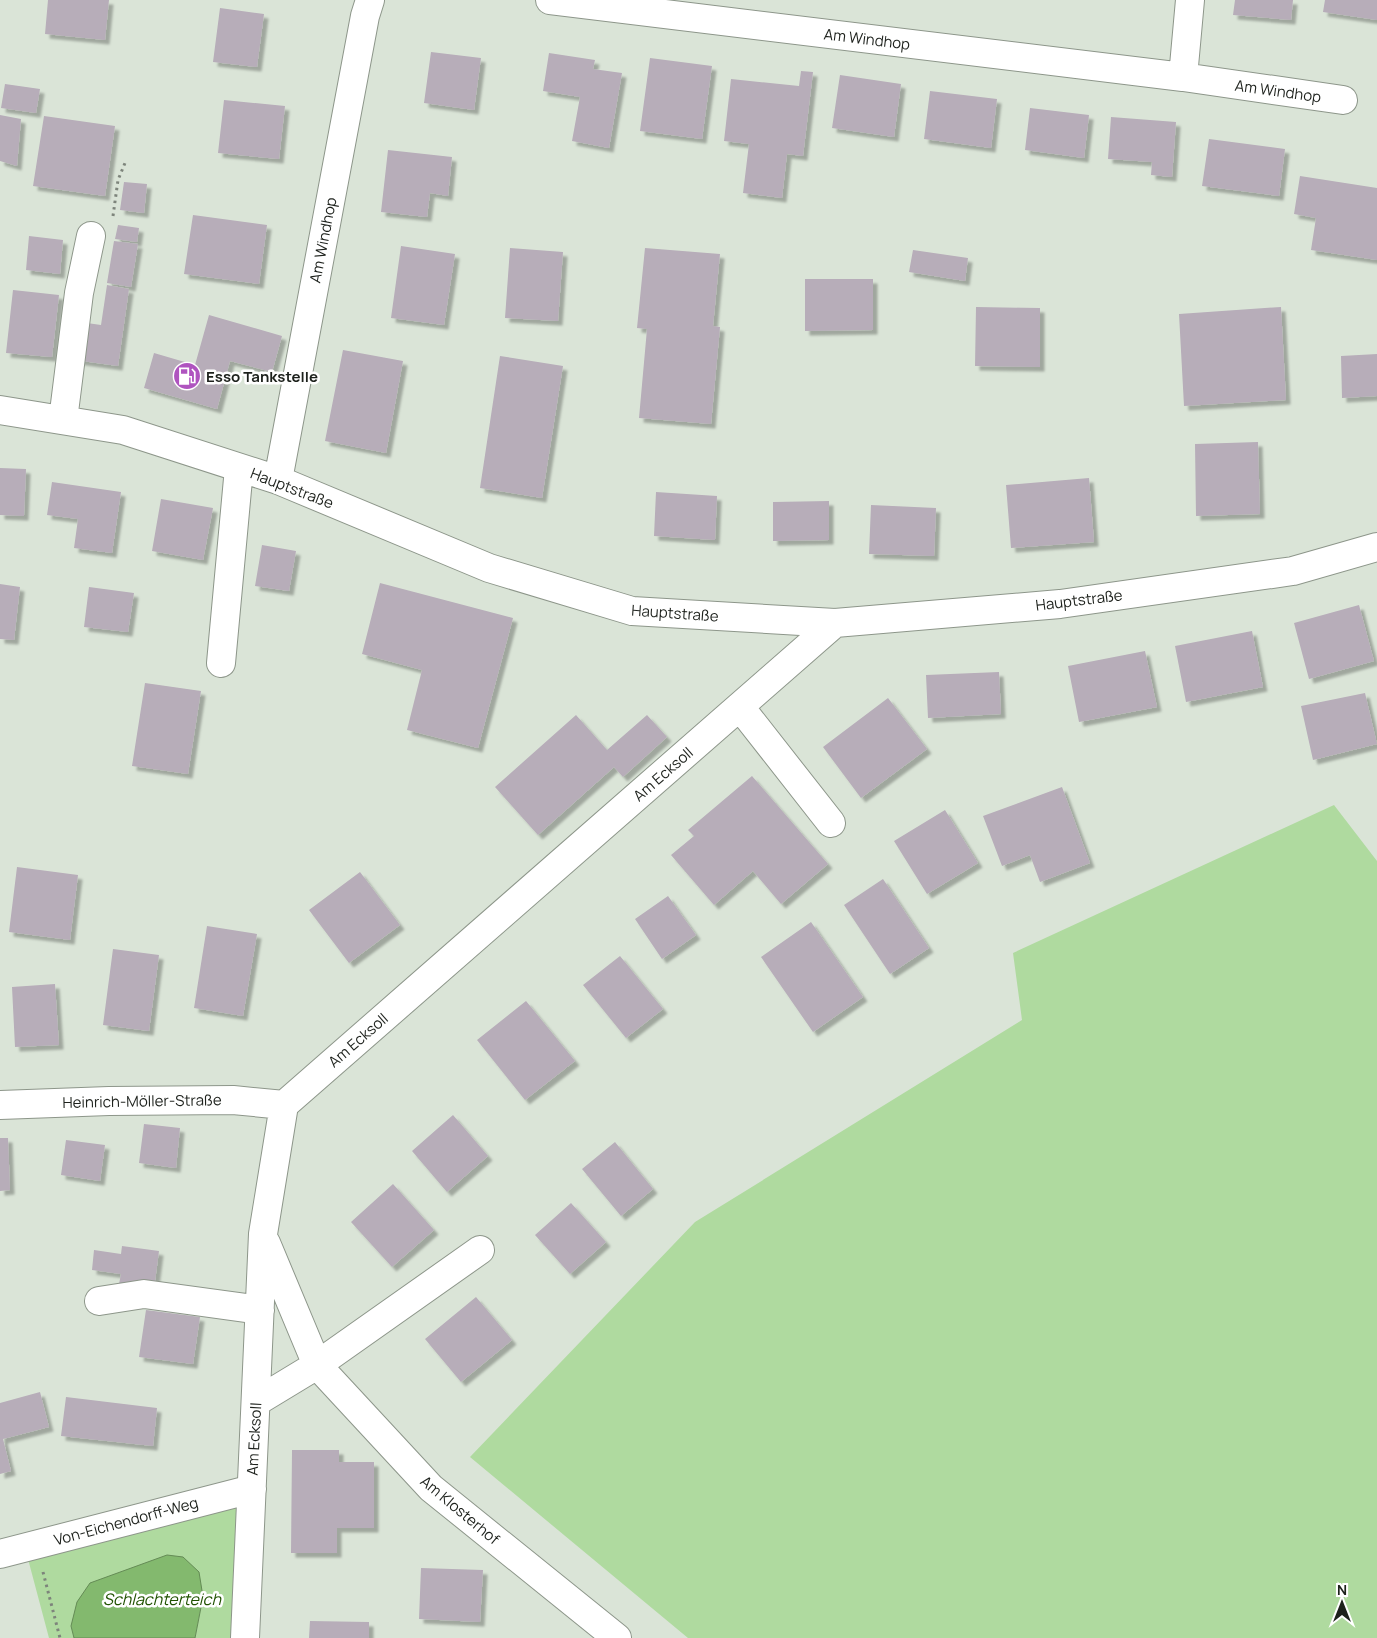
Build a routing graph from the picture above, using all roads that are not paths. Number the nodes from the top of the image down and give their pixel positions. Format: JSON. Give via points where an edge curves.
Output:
{"nodes":[{"id":1,"x":370,"y":0,"type":"edge"},
{"id":2,"x":550,"y":0,"type":"edge"},
{"id":3,"x":1190,"y":0,"type":"edge"},
{"id":4,"x":1183,"y":77,"type":"junction"},
{"id":5,"x":1343,"y":100,"type":"dead end"},
{"id":6,"x":91,"y":236,"type":"road end"},
{"id":7,"x":0,"y":410,"type":"edge"},
{"id":8,"x":62,"y":420,"type":"junction"},
{"id":9,"x":239,"y":468,"type":"junction"},
{"id":10,"x":278,"y":480,"type":"junction"},
{"id":11,"x":1377,"y":547,"type":"edge"},
{"id":12,"x":835,"y":623,"type":"junction"},
{"id":13,"x":222,"y":663,"type":"dead end"},
{"id":14,"x":740,"y":707,"type":"junction"},
{"id":15,"x":831,"y":823,"type":"dead end"},
{"id":16,"x":0,"y":1105,"type":"edge"},
{"id":17,"x":284,"y":1105,"type":"junction"},
{"id":18,"x":263,"y":1234,"type":"junction"},
{"id":19,"x":480,"y":1250,"type":"dead end"},
{"id":20,"x":99,"y":1302,"type":"dead end"},
{"id":21,"x":260,"y":1310,"type":"junction"},
{"id":22,"x":317,"y":1365,"type":"junction"},
{"id":23,"x":256,"y":1402,"type":"junction"},
{"id":24,"x":252,"y":1489,"type":"junction"},
{"id":25,"x":0,"y":1554,"type":"edge"},
{"id":26,"x":245,"y":1638,"type":"edge"},
{"id":27,"x":617,"y":1638,"type":"edge"}],
"edges":[{"from":1,"to":10,"type":"street","name":"Am Windhop"},
{"from":2,"to":4,"type":"street","name":"Am Windhop"},
{"from":3,"to":4,"type":"street"},
{"from":4,"to":5,"type":"street","name":"Am Windhop"},
{"from":6,"to":8,"type":"street","via":[[79,293]]},
{"from":7,"to":8,"type":"street","name":"Hauptstraße"},
{"from":8,"to":9,"type":"street","name":"Hauptstraße","via":[[122,430]]},
{"from":9,"to":10,"type":"street","name":"Hauptstraße"},
{"from":9,"to":13,"type":"street"},
{"from":10,"to":12,"type":"street","name":"Hauptstraße","via":[[489,568],[632,612]]},
{"from":11,"to":12,"type":"street","name":"Hauptstraße","via":[[1293,571],[1060,604]]},
{"from":12,"to":14,"type":"street","name":"Am Ecksoll"},
{"from":14,"to":15,"type":"street"},
{"from":14,"to":17,"type":"street","name":"Am Ecksoll"},
{"from":16,"to":17,"type":"street","name":"Heinrich-Möller-Straße","via":[[233,1100]]},
{"from":17,"to":18,"type":"street","name":"Am Ecksoll"},
{"from":18,"to":21,"type":"street","name":"Am Ecksoll"},
{"from":18,"to":22,"type":"street","name":"Am Klosterhof"},
{"from":19,"to":22,"type":"street"},
{"from":20,"to":21,"type":"street","via":[[144,1294]]},
{"from":21,"to":23,"type":"street","name":"Am Ecksoll"},
{"from":22,"to":23,"type":"street"},
{"from":22,"to":27,"type":"street","name":"Am Klosterhof","via":[[431,1488]]},
{"from":23,"to":24,"type":"street","name":"Am Ecksoll"},
{"from":24,"to":25,"type":"street","name":"Von-Eichendorff-Weg"},
{"from":24,"to":26,"type":"street","name":"Am Ecksoll"}]}
